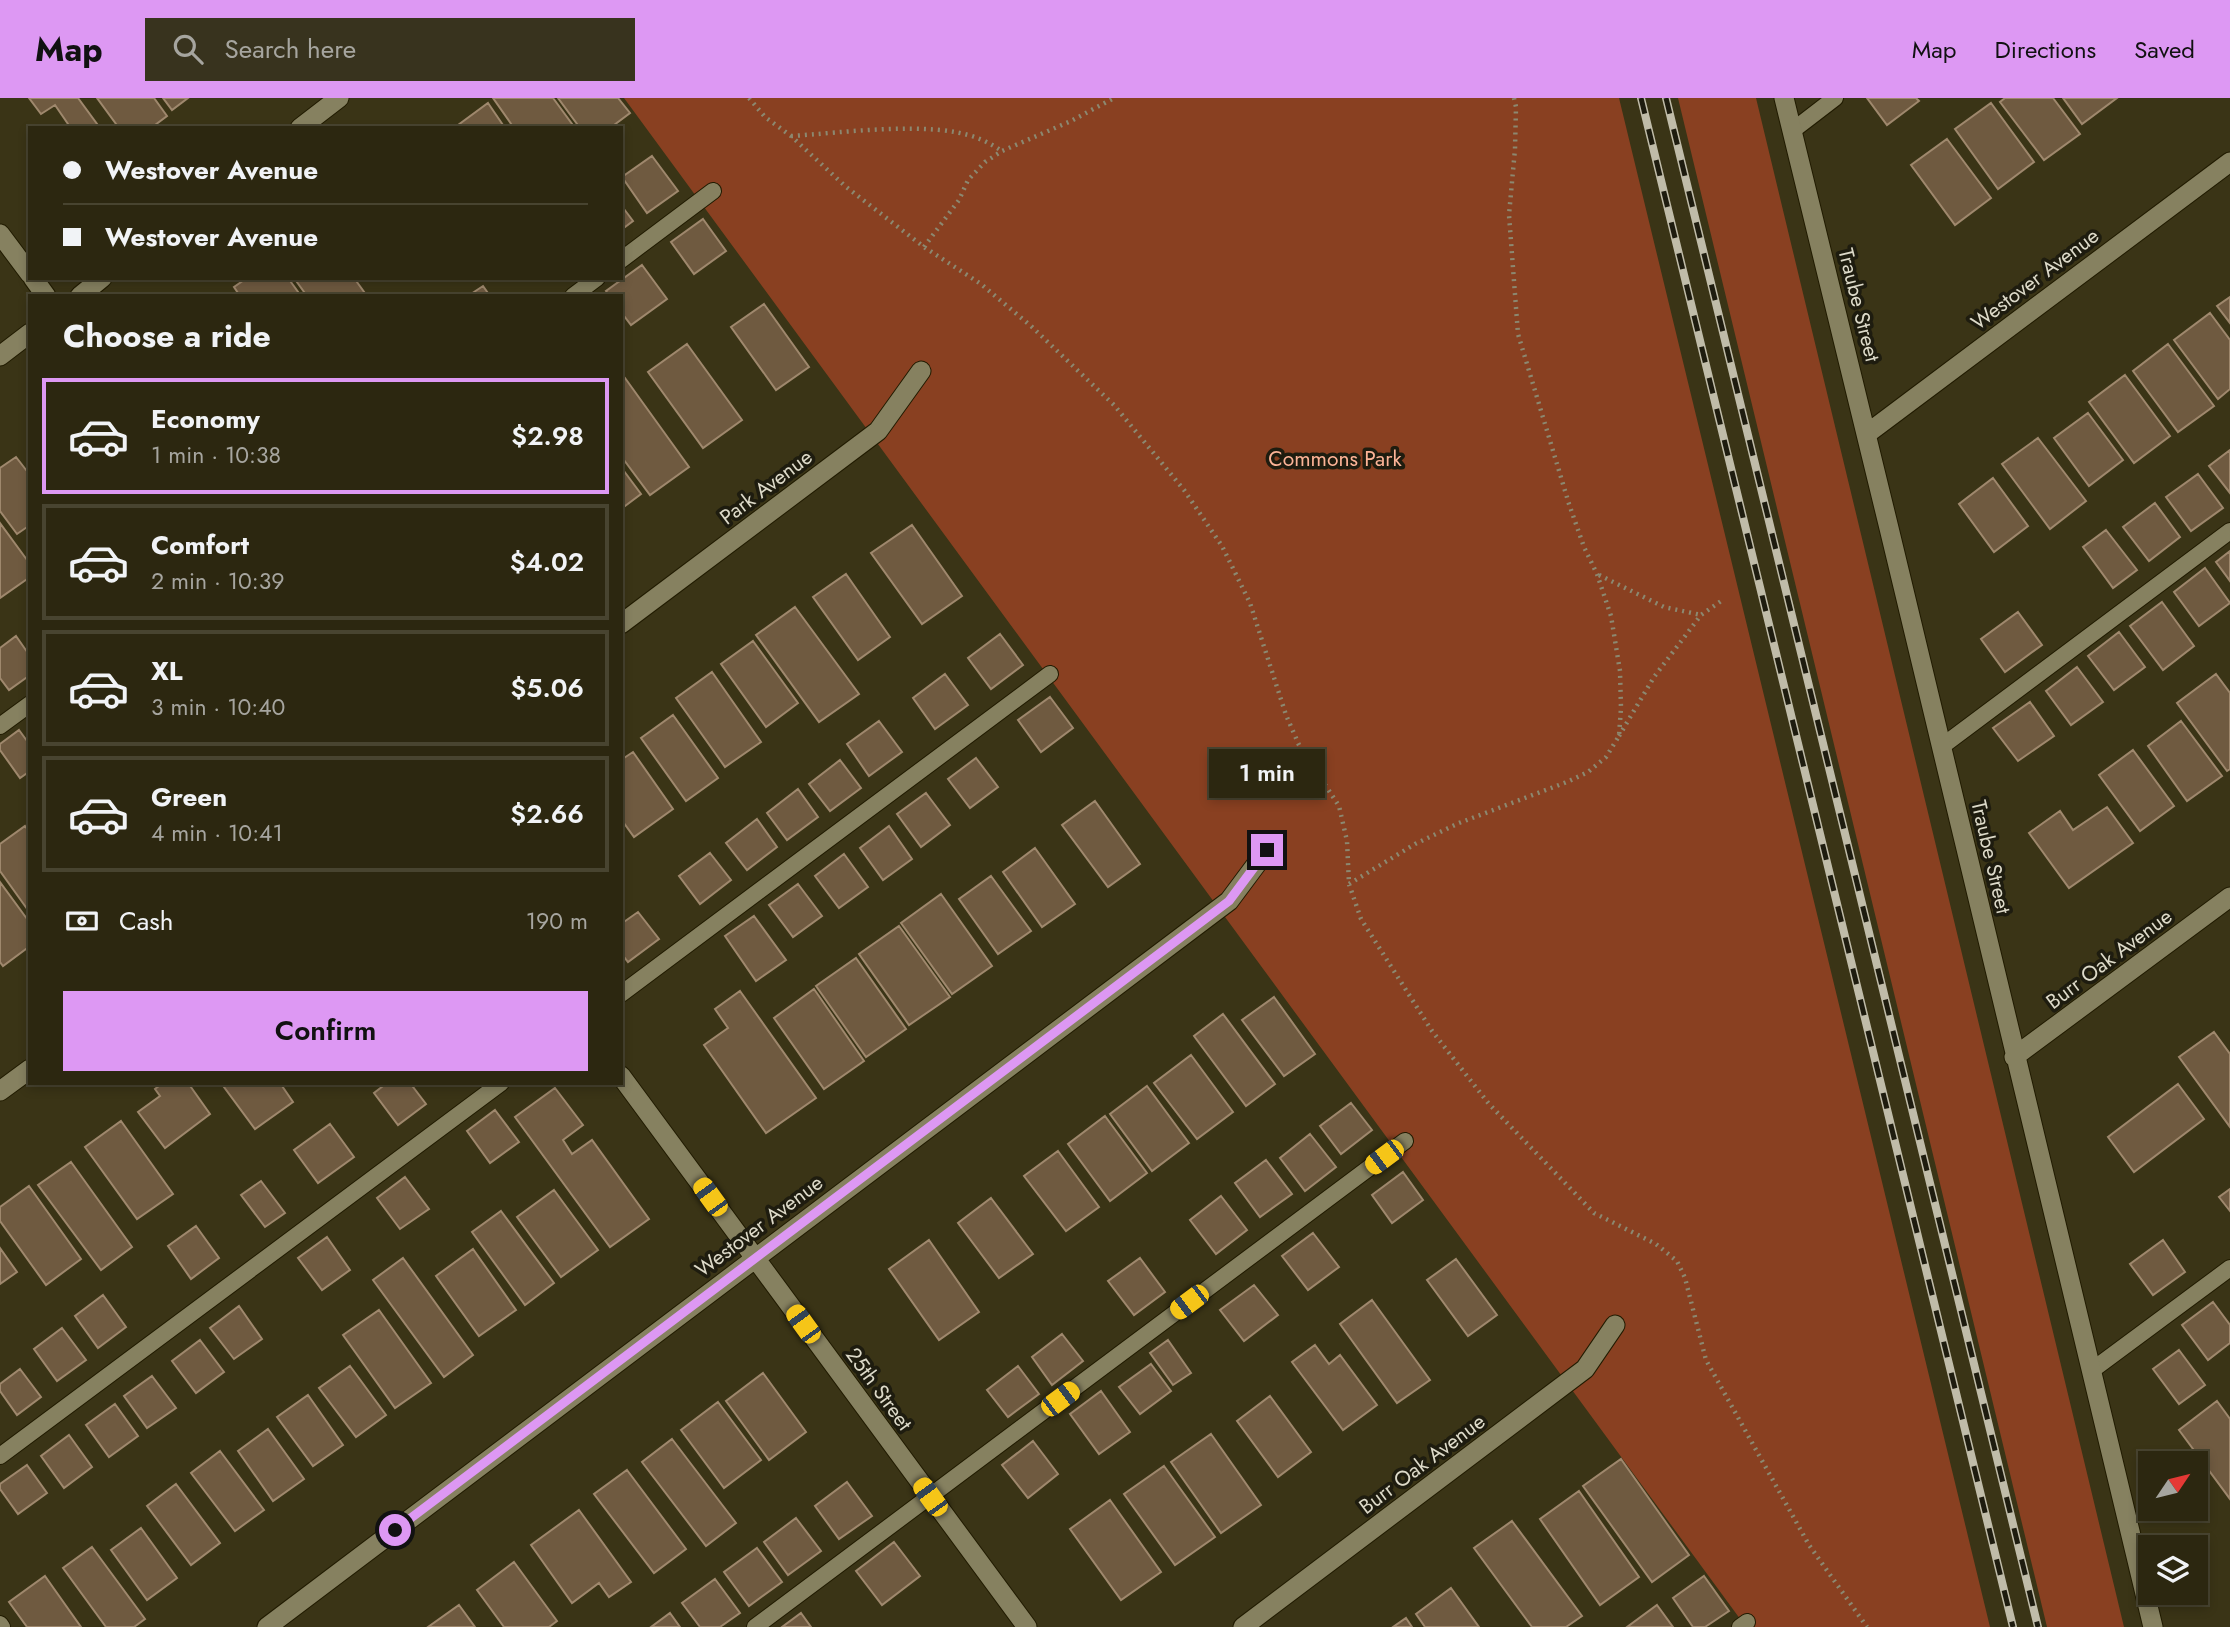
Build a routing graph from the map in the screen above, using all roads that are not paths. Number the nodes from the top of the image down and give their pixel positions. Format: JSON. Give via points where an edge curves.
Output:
{"nodes":[{"id":1,"x":339,"y":98,"type":"edge"},
{"id":2,"x":1784,"y":98,"type":"edge"},
{"id":3,"x":1835,"y":98,"type":"edge"},
{"id":4,"x":303,"y":126,"type":"edge"},
{"id":5,"x":1792,"y":131,"type":"junction"},
{"id":6,"x":2230,"y":162,"type":"edge"},
{"id":7,"x":713,"y":191,"type":"dead end"},
{"id":8,"x":0,"y":234,"type":"edge"},
{"id":9,"x":623,"y":258,"type":"edge"},
{"id":10,"x":28,"y":271,"type":"edge"},
{"id":11,"x":100,"y":280,"type":"edge"},
{"id":12,"x":594,"y":280,"type":"edge"},
{"id":13,"x":82,"y":294,"type":"edge"},
{"id":14,"x":576,"y":294,"type":"edge"},
{"id":15,"x":28,"y":335,"type":"edge"},
{"id":16,"x":0,"y":356,"type":"edge"},
{"id":17,"x":920,"y":371,"type":"dead end"},
{"id":18,"x":1868,"y":433,"type":"junction"},
{"id":19,"x":2230,"y":531,"type":"edge"},
{"id":20,"x":623,"y":622,"type":"edge"},
{"id":21,"x":1050,"y":674,"type":"dead end"},
{"id":22,"x":28,"y":705,"type":"edge"},
{"id":23,"x":0,"y":726,"type":"edge"},
{"id":24,"x":1941,"y":747,"type":"junction"},
{"id":25,"x":1267,"y":850,"type":"dead end"},
{"id":26,"x":2230,"y":897,"type":"edge"},
{"id":27,"x":623,"y":993,"type":"edge"},
{"id":28,"x":2014,"y":1057,"type":"junction"},
{"id":29,"x":28,"y":1070,"type":"edge"},
{"id":30,"x":623,"y":1079,"type":"edge"},
{"id":31,"x":498,"y":1085,"type":"edge"},
{"id":32,"x":0,"y":1091,"type":"edge"},
{"id":33,"x":1405,"y":1141,"type":"dead end"},
{"id":34,"x":754,"y":1258,"type":"junction"},
{"id":35,"x":2230,"y":1268,"type":"edge"},
{"id":36,"x":1615,"y":1325,"type":"dead end"},
{"id":37,"x":2091,"y":1371,"type":"junction"},
{"id":38,"x":0,"y":1456,"type":"edge"},
{"id":39,"x":930,"y":1497,"type":"junction"},
{"id":40,"x":267,"y":1627,"type":"edge"},
{"id":41,"x":755,"y":1627,"type":"edge"},
{"id":42,"x":1027,"y":1627,"type":"edge"},
{"id":43,"x":1243,"y":1627,"type":"edge"},
{"id":44,"x":2153,"y":1627,"type":"edge"}],
"edges":[{"from":1,"to":4,"type":"street"},
{"from":2,"to":5,"type":"street","name":"Traube Street"},
{"from":3,"to":5,"type":"lane"},
{"from":5,"to":18,"type":"street","name":"Traube Street"},
{"from":6,"to":18,"type":"street","name":"Westover Avenue"},
{"from":7,"to":9,"type":"lane"},
{"from":8,"to":10,"type":"street"},
{"from":11,"to":13,"type":"street"},
{"from":12,"to":14,"type":"lane"},
{"from":15,"to":16,"type":"street"},
{"from":17,"to":20,"type":"street","name":"Park Avenue","via":[[878,431]]},
{"from":18,"to":24,"type":"street","name":"Traube Street"},
{"from":19,"to":24,"type":"lane"},
{"from":21,"to":27,"type":"lane"},
{"from":22,"to":23,"type":"lane"},
{"from":24,"to":28,"type":"street","name":"Traube Street"},
{"from":25,"to":34,"type":"street","name":"Westover Avenue","via":[[1229,901]]},
{"from":26,"to":28,"type":"street","name":"Burr Oak Avenue"},
{"from":28,"to":37,"type":"street","name":"Traube Street"},
{"from":29,"to":32,"type":"street"},
{"from":30,"to":34,"type":"street","name":"25th Street"},
{"from":31,"to":38,"type":"lane"},
{"from":33,"to":39,"type":"lane"},
{"from":34,"to":39,"type":"street","name":"25th Street"},
{"from":34,"to":40,"type":"street","name":"Westover Avenue"},
{"from":35,"to":37,"type":"lane"},
{"from":36,"to":43,"type":"street","name":"Burr Oak Avenue","via":[[1585,1369]]},
{"from":37,"to":44,"type":"street","name":"Traube Street"},
{"from":39,"to":41,"type":"lane"},
{"from":39,"to":42,"type":"street","name":"25th Street"}]}
